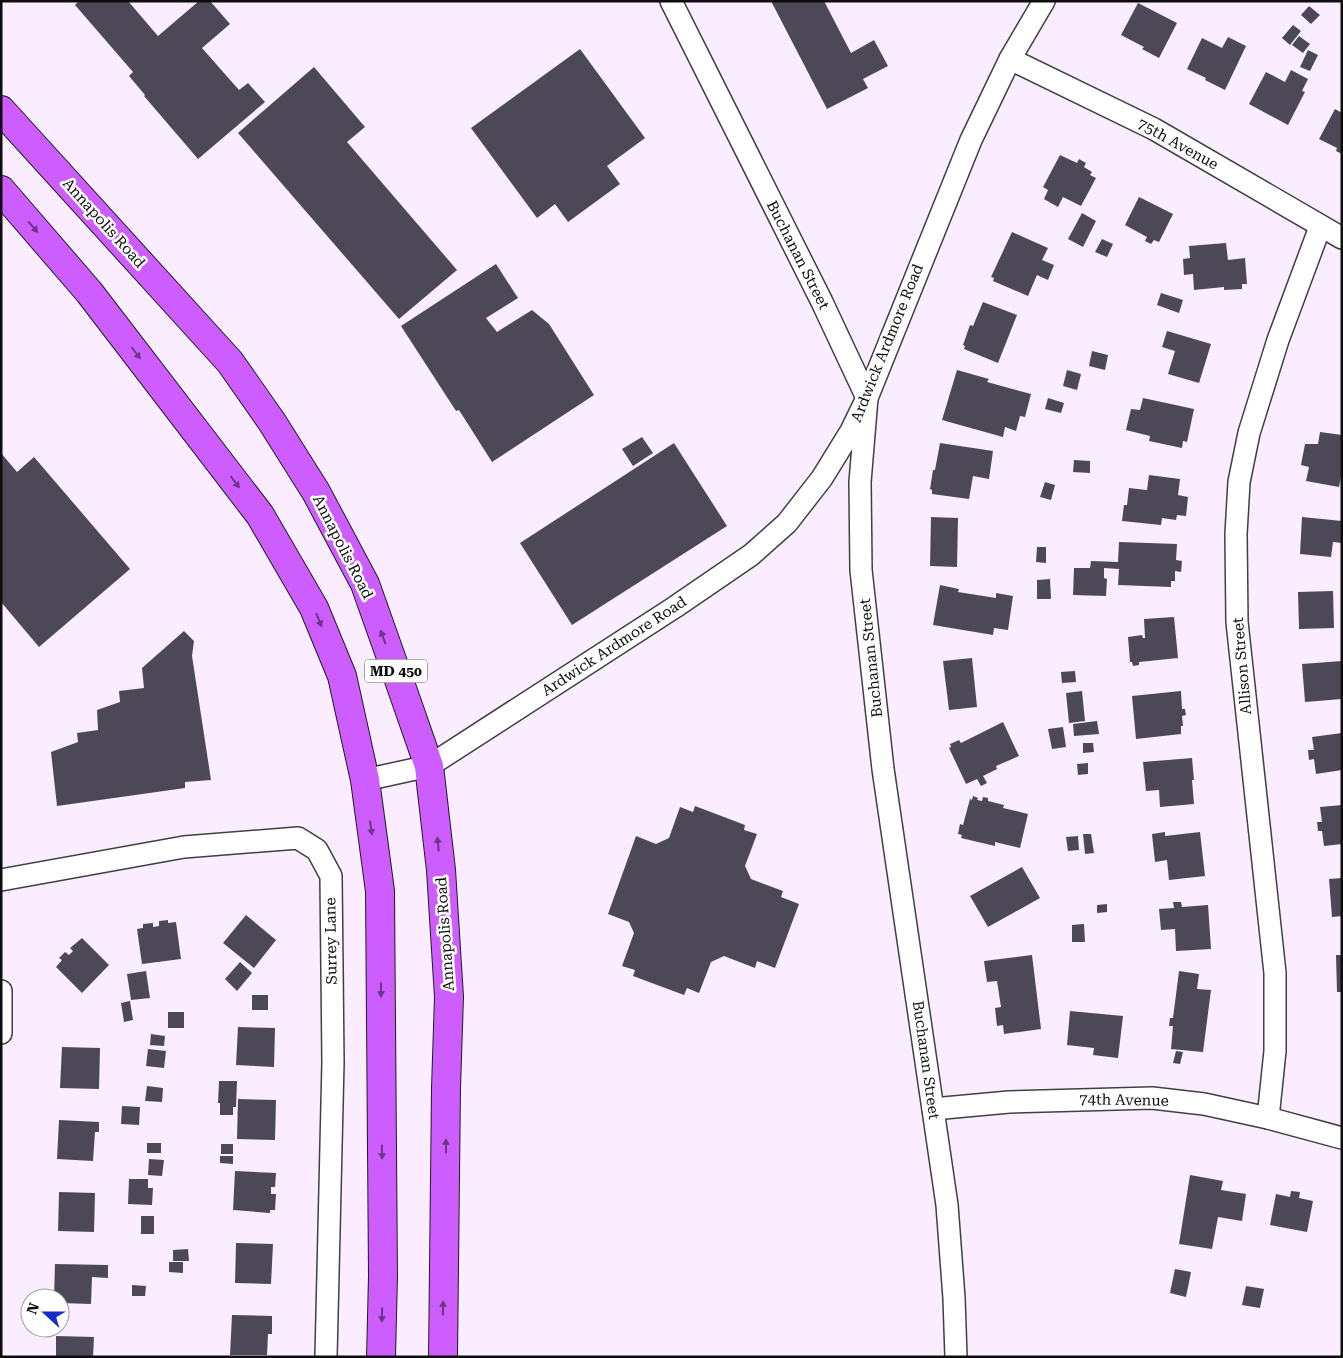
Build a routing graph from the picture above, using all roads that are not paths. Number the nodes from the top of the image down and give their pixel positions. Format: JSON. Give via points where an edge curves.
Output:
{"nodes":[{"id":1,"x":671,"y":1,"type":"edge"},
{"id":2,"x":1044,"y":1,"type":"edge"},
{"id":3,"x":1010,"y":59,"type":"junction"},
{"id":4,"x":1,"y":110,"type":"edge"},
{"id":5,"x":1,"y":190,"type":"edge"},
{"id":6,"x":1320,"y":226,"type":"junction"},
{"id":7,"x":1342,"y":238,"type":"edge"},
{"id":8,"x":867,"y":398,"type":"junction"},
{"id":9,"x":429,"y":766,"type":"junction"},
{"id":10,"x":365,"y":780,"type":"junction"},
{"id":11,"x":1,"y":880,"type":"edge"},
{"id":12,"x":1,"y":990,"type":"edge"},
{"id":13,"x":1,"y":1033,"type":"edge"},
{"id":14,"x":933,"y":1109,"type":"junction"},
{"id":15,"x":1268,"y":1118,"type":"junction"},
{"id":16,"x":1342,"y":1138,"type":"edge"},
{"id":17,"x":326,"y":1357,"type":"edge"},
{"id":18,"x":381,"y":1357,"type":"edge"},
{"id":19,"x":443,"y":1357,"type":"edge"},
{"id":20,"x":956,"y":1357,"type":"edge"}],
"edges":[{"from":1,"to":8,"type":"street","name":"Buchanan Street"},
{"from":2,"to":3,"type":"street","name":"Ardwick Ardmore Road"},
{"from":3,"to":6,"type":"street","name":"75th Avenue","via":[[1154,129]]},
{"from":3,"to":8,"type":"street","name":"Ardwick Ardmore Road","via":[[967,149]]},
{"from":9,"to":4,"type":"main road","name":"Annapolis Road","number":"MD 450","one_way":true,"via":[[364,584],[316,492],[272,422],[230,362]]},
{"from":5,"to":10,"type":"main road","number":"MD 450","one_way":true,"via":[[90,292],[260,515],[314,608],[342,676]]},
{"from":6,"to":7,"type":"street","name":"75th Avenue"},
{"from":6,"to":15,"type":"street","name":"Allison Street","via":[[1278,340],[1249,433],[1239,482],[1237,622],[1275,973],[1275,1051]]},
{"from":8,"to":9,"type":"street","name":"Ardwick Ardmore Road","via":[[822,478],[787,523],[752,555]]},
{"from":8,"to":14,"type":"street","name":"Buchanan Street","via":[[860,482],[861,570],[883,769]]},
{"from":9,"to":10,"type":"street","name":"Ardwick Ardmore Road"},
{"from":19,"to":9,"type":"main road","name":"Annapolis Road","number":"MD 450","one_way":true,"via":[[449,997],[441,870]]},
{"from":10,"to":18,"type":"main road","number":"MD 450","one_way":true,"via":[[380,891]]},
{"from":11,"to":17,"type":"street","name":"Surrey Lane","via":[[184,848],[298,838],[318,850],[330,876],[333,1062]]},
{"from":12,"to":13,"type":"street"},
{"from":14,"to":15,"type":"street","name":"74th Avenue","via":[[1009,1102],[1152,1098],[1204,1104]]},
{"from":14,"to":20,"type":"street","name":"Buchanan Street","via":[[948,1205]]},
{"from":15,"to":16,"type":"street","name":"74th Avenue"}]}
